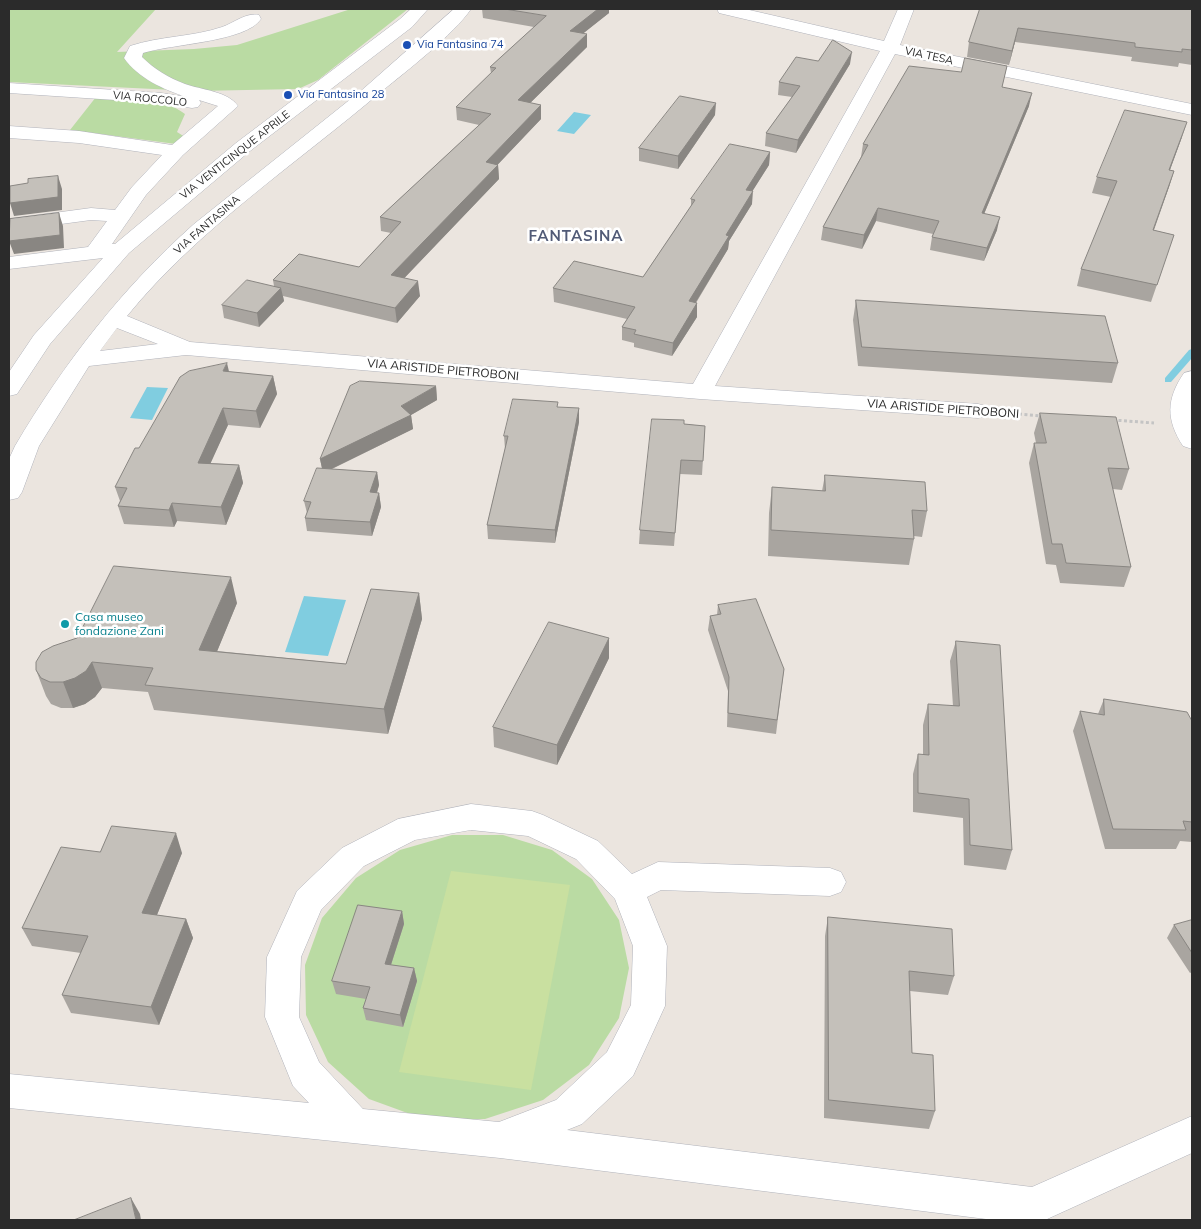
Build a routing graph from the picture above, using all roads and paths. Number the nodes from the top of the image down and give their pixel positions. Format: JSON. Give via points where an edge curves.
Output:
{"nodes":[{"id":1,"x":420,"y":9,"type":"edge"},
{"id":2,"x":463,"y":9,"type":"edge"},
{"id":3,"x":725,"y":9,"type":"edge"},
{"id":4,"x":906,"y":9,"type":"edge"},
{"id":5,"x":253,"y":19,"type":"dead end"},
{"id":6,"x":890,"y":48,"type":"junction"},
{"id":7,"x":9,"y":88,"type":"edge"},
{"id":8,"x":1192,"y":110,"type":"edge"},
{"id":9,"x":222,"y":113,"type":"junction"},
{"id":10,"x":9,"y":132,"type":"edge"},
{"id":11,"x":103,"y":141,"type":"junction"},
{"id":12,"x":58,"y":148,"type":"dead end"},
{"id":13,"x":176,"y":151,"type":"junction"},
{"id":14,"x":121,"y":216,"type":"junction"},
{"id":15,"x":9,"y":225,"type":"edge"},
{"id":16,"x":122,"y":249,"type":"junction"},
{"id":17,"x":96,"y":252,"type":"junction"},
{"id":18,"x":9,"y":263,"type":"edge"},
{"id":19,"x":114,"y":320,"type":"junction"},
{"id":20,"x":186,"y":348,"type":"junction"},
{"id":21,"x":83,"y":360,"type":"junction"},
{"id":22,"x":1192,"y":378,"type":"edge"},
{"id":23,"x":9,"y":388,"type":"edge"},
{"id":24,"x":700,"y":392,"type":"junction"},
{"id":25,"x":978,"y":412,"type":"joint"},
{"id":26,"x":1047,"y":416,"type":"edge"},
{"id":27,"x":1107,"y":420,"type":"edge"},
{"id":28,"x":1189,"y":433,"type":"edge"},
{"id":29,"x":9,"y":492,"type":"edge"},
{"id":30,"x":830,"y":882,"type":"dead end"},
{"id":31,"x":628,"y":891,"type":"junction"},
{"id":32,"x":9,"y":1091,"type":"edge"},
{"id":33,"x":353,"y":1124,"type":"junction"},
{"id":34,"x":1192,"y":1134,"type":"edge"},
{"id":35,"x":500,"y":1140,"type":"junction"}],
"edges":[{"from":1,"to":16,"type":"street","name":"VIA VENTICINQUE APRILE","via":[[243,147]]},
{"from":2,"to":19,"type":"street","name":"VIA FANTASINA","via":[[412,56],[200,228],[144,282]]},
{"from":3,"to":6,"type":"street","name":"VIA TESA"},
{"from":4,"to":6,"type":"street"},
{"from":5,"to":9,"type":"street","via":[[211,36],[148,45],[136,50],[134,58],[143,68],[194,94],[227,104],[229,106]]},
{"from":6,"to":8,"type":"street","name":"VIA TESA"},
{"from":6,"to":24,"type":"street"},
{"from":7,"to":9,"type":"street","name":"VIA ROCCOLO","via":[[161,98]]},
{"from":9,"to":13,"type":"street"},
{"from":10,"to":11,"type":"street"},
{"from":11,"to":12,"type":"street","via":[[83,148]]},
{"from":11,"to":13,"type":"street"},
{"from":13,"to":14,"type":"street"},
{"from":14,"to":15,"type":"street","via":[[91,214]]},
{"from":14,"to":17,"type":"street"},
{"from":16,"to":17,"type":"street"},
{"from":16,"to":23,"type":"street","via":[[42,340]]},
{"from":17,"to":18,"type":"street"},
{"from":19,"to":20,"type":"street","name":"VIA ARISTIDE PIETROBONI"},
{"from":19,"to":21,"type":"street","name":"VIA FANTASINA"},
{"from":20,"to":21,"type":"street","name":"VIA ARISTIDE PIETROBONI"},
{"from":20,"to":24,"type":"street","name":"VIA ARISTIDE PIETROBONI"},
{"from":21,"to":29,"type":"street","name":"VIA FANTASINA","via":[[26,448]]},
{"from":22,"to":28,"type":"street","via":[[1183,390],[1180,404]]},
{"from":24,"to":25,"type":"street","name":"VIA ARISTIDE PIETROBONI"},
{"from":25,"to":26,"type":"path","name":"VIA ARISTIDE PIETROBONI"},
{"from":27,"to":28,"type":"path"},
{"from":30,"to":31,"type":"street","via":[[658,876]]},
{"from":31,"to":33,"type":"street","via":[[587,850],[524,823],[472,817],[409,828],[353,857],[309,901],[284,957],[282,1017],[306,1074]]},
{"from":31,"to":35,"type":"street","via":[[650,946],[648,1006],[620,1064],[569,1112]]},
{"from":32,"to":33,"type":"street"},
{"from":33,"to":35,"type":"street"},
{"from":34,"to":35,"type":"street","via":[[1034,1206]]}]}
